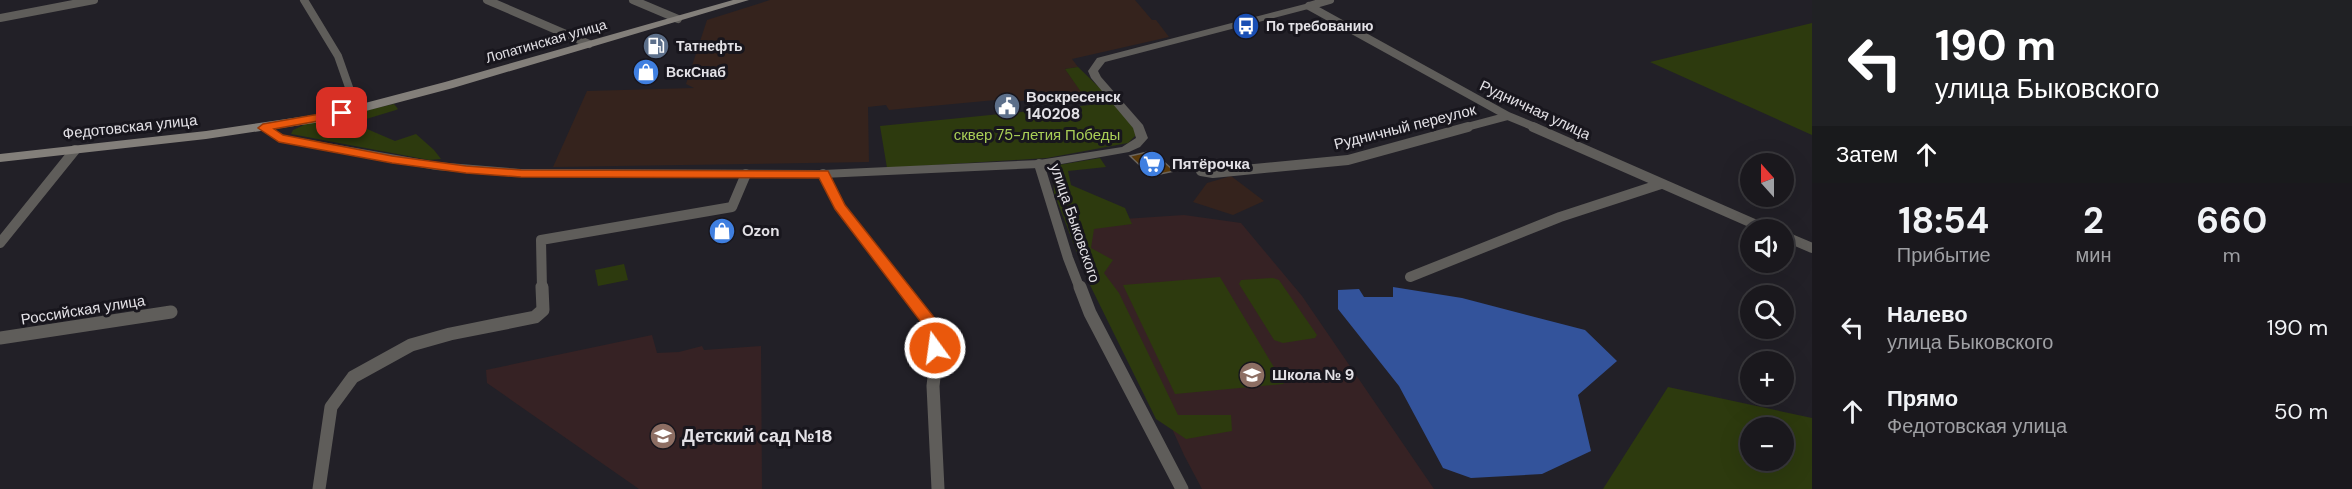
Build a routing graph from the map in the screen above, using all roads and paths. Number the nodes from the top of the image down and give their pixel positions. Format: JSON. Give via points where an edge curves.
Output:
{"nodes":[{"id":1,"x":94,"y":0,"type":"edge"},
{"id":2,"x":304,"y":0,"type":"edge"},
{"id":3,"x":487,"y":0,"type":"edge"},
{"id":4,"x":633,"y":0,"type":"edge"},
{"id":5,"x":744,"y":0,"type":"edge"},
{"id":6,"x":1298,"y":0,"type":"edge"},
{"id":7,"x":1330,"y":0,"type":"edge"},
{"id":8,"x":1309,"y":6,"type":"junction"},
{"id":9,"x":0,"y":18,"type":"edge"},
{"id":10,"x":678,"y":19,"type":"junction"},
{"id":11,"x":589,"y":44,"type":"junction"},
{"id":12,"x":357,"y":110,"type":"junction"},
{"id":13,"x":1508,"y":116,"type":"junction"},
{"id":14,"x":263,"y":128,"type":"junction"},
{"id":15,"x":75,"y":150,"type":"junction"},
{"id":16,"x":0,"y":158,"type":"edge"},
{"id":17,"x":1039,"y":164,"type":"junction"},
{"id":18,"x":1201,"y":171,"type":"dead end"},
{"id":19,"x":746,"y":174,"type":"junction"},
{"id":20,"x":823,"y":174,"type":"junction"},
{"id":21,"x":1661,"y":184,"type":"junction"},
{"id":22,"x":1742,"y":219,"type":"edge"},
{"id":23,"x":1794,"y":240,"type":"edge"},
{"id":24,"x":0,"y":243,"type":"edge"},
{"id":25,"x":1812,"y":248,"type":"edge"},
{"id":26,"x":1410,"y":277,"type":"dead end"},
{"id":27,"x":171,"y":312,"type":"dead end"},
{"id":28,"x":0,"y":338,"type":"edge"},
{"id":29,"x":319,"y":489,"type":"edge"},
{"id":30,"x":938,"y":489,"type":"edge"},
{"id":31,"x":1182,"y":489,"type":"edge"}],
"edges":[{"from":1,"to":9,"type":"street"},
{"from":2,"to":12,"type":"street","via":[[338,56]]},
{"from":3,"to":11,"type":"street"},
{"from":4,"to":10,"type":"street"},
{"from":5,"to":10,"type":"main road","name":"Лопатинская улица"},
{"from":6,"to":8,"type":"street","name":"Рудничная улица"},
{"from":7,"to":8,"type":"street"},
{"from":8,"to":13,"type":"street","name":"Рудничная улица"},
{"from":8,"to":17,"type":"street","via":[[1101,60],[1093,71],[1096,78],[1139,127],[1142,138],[1133,147],[1122,150]]},
{"from":10,"to":11,"type":"main road","name":"Лопатинская улица"},
{"from":11,"to":12,"type":"main road","name":"Лопатинская улица"},
{"from":12,"to":14,"type":"main road","name":"Федотовская улица"},
{"from":13,"to":18,"type":"street","name":"Рудничный переулок","via":[[1348,160]]},
{"from":13,"to":21,"type":"street","name":"Рудничная улица"},
{"from":14,"to":15,"type":"main road","name":"Федотовская улица"},
{"from":14,"to":19,"type":"street","via":[[279,138],[466,170]]},
{"from":15,"to":16,"type":"main road","name":"Федотовская улица"},
{"from":15,"to":24,"type":"street"},
{"from":17,"to":20,"type":"street","name":"улица Быковского"},
{"from":17,"to":31,"type":"street","name":"улица Быковского","via":[[1068,258],[1090,313]]},
{"from":19,"to":20,"type":"street","name":"улица Быковского"},
{"from":19,"to":29,"type":"street","via":[[732,207],[541,240],[543,310],[535,317],[411,345],[353,377],[331,407]]},
{"from":20,"to":30,"type":"street","via":[[839,206],[932,325]]},
{"from":21,"to":22,"type":"street","name":"Рудничная улица"},
{"from":21,"to":26,"type":"street","via":[[1560,217]]},
{"from":23,"to":25,"type":"street"},
{"from":27,"to":28,"type":"street","name":"Российская улица"}]}
